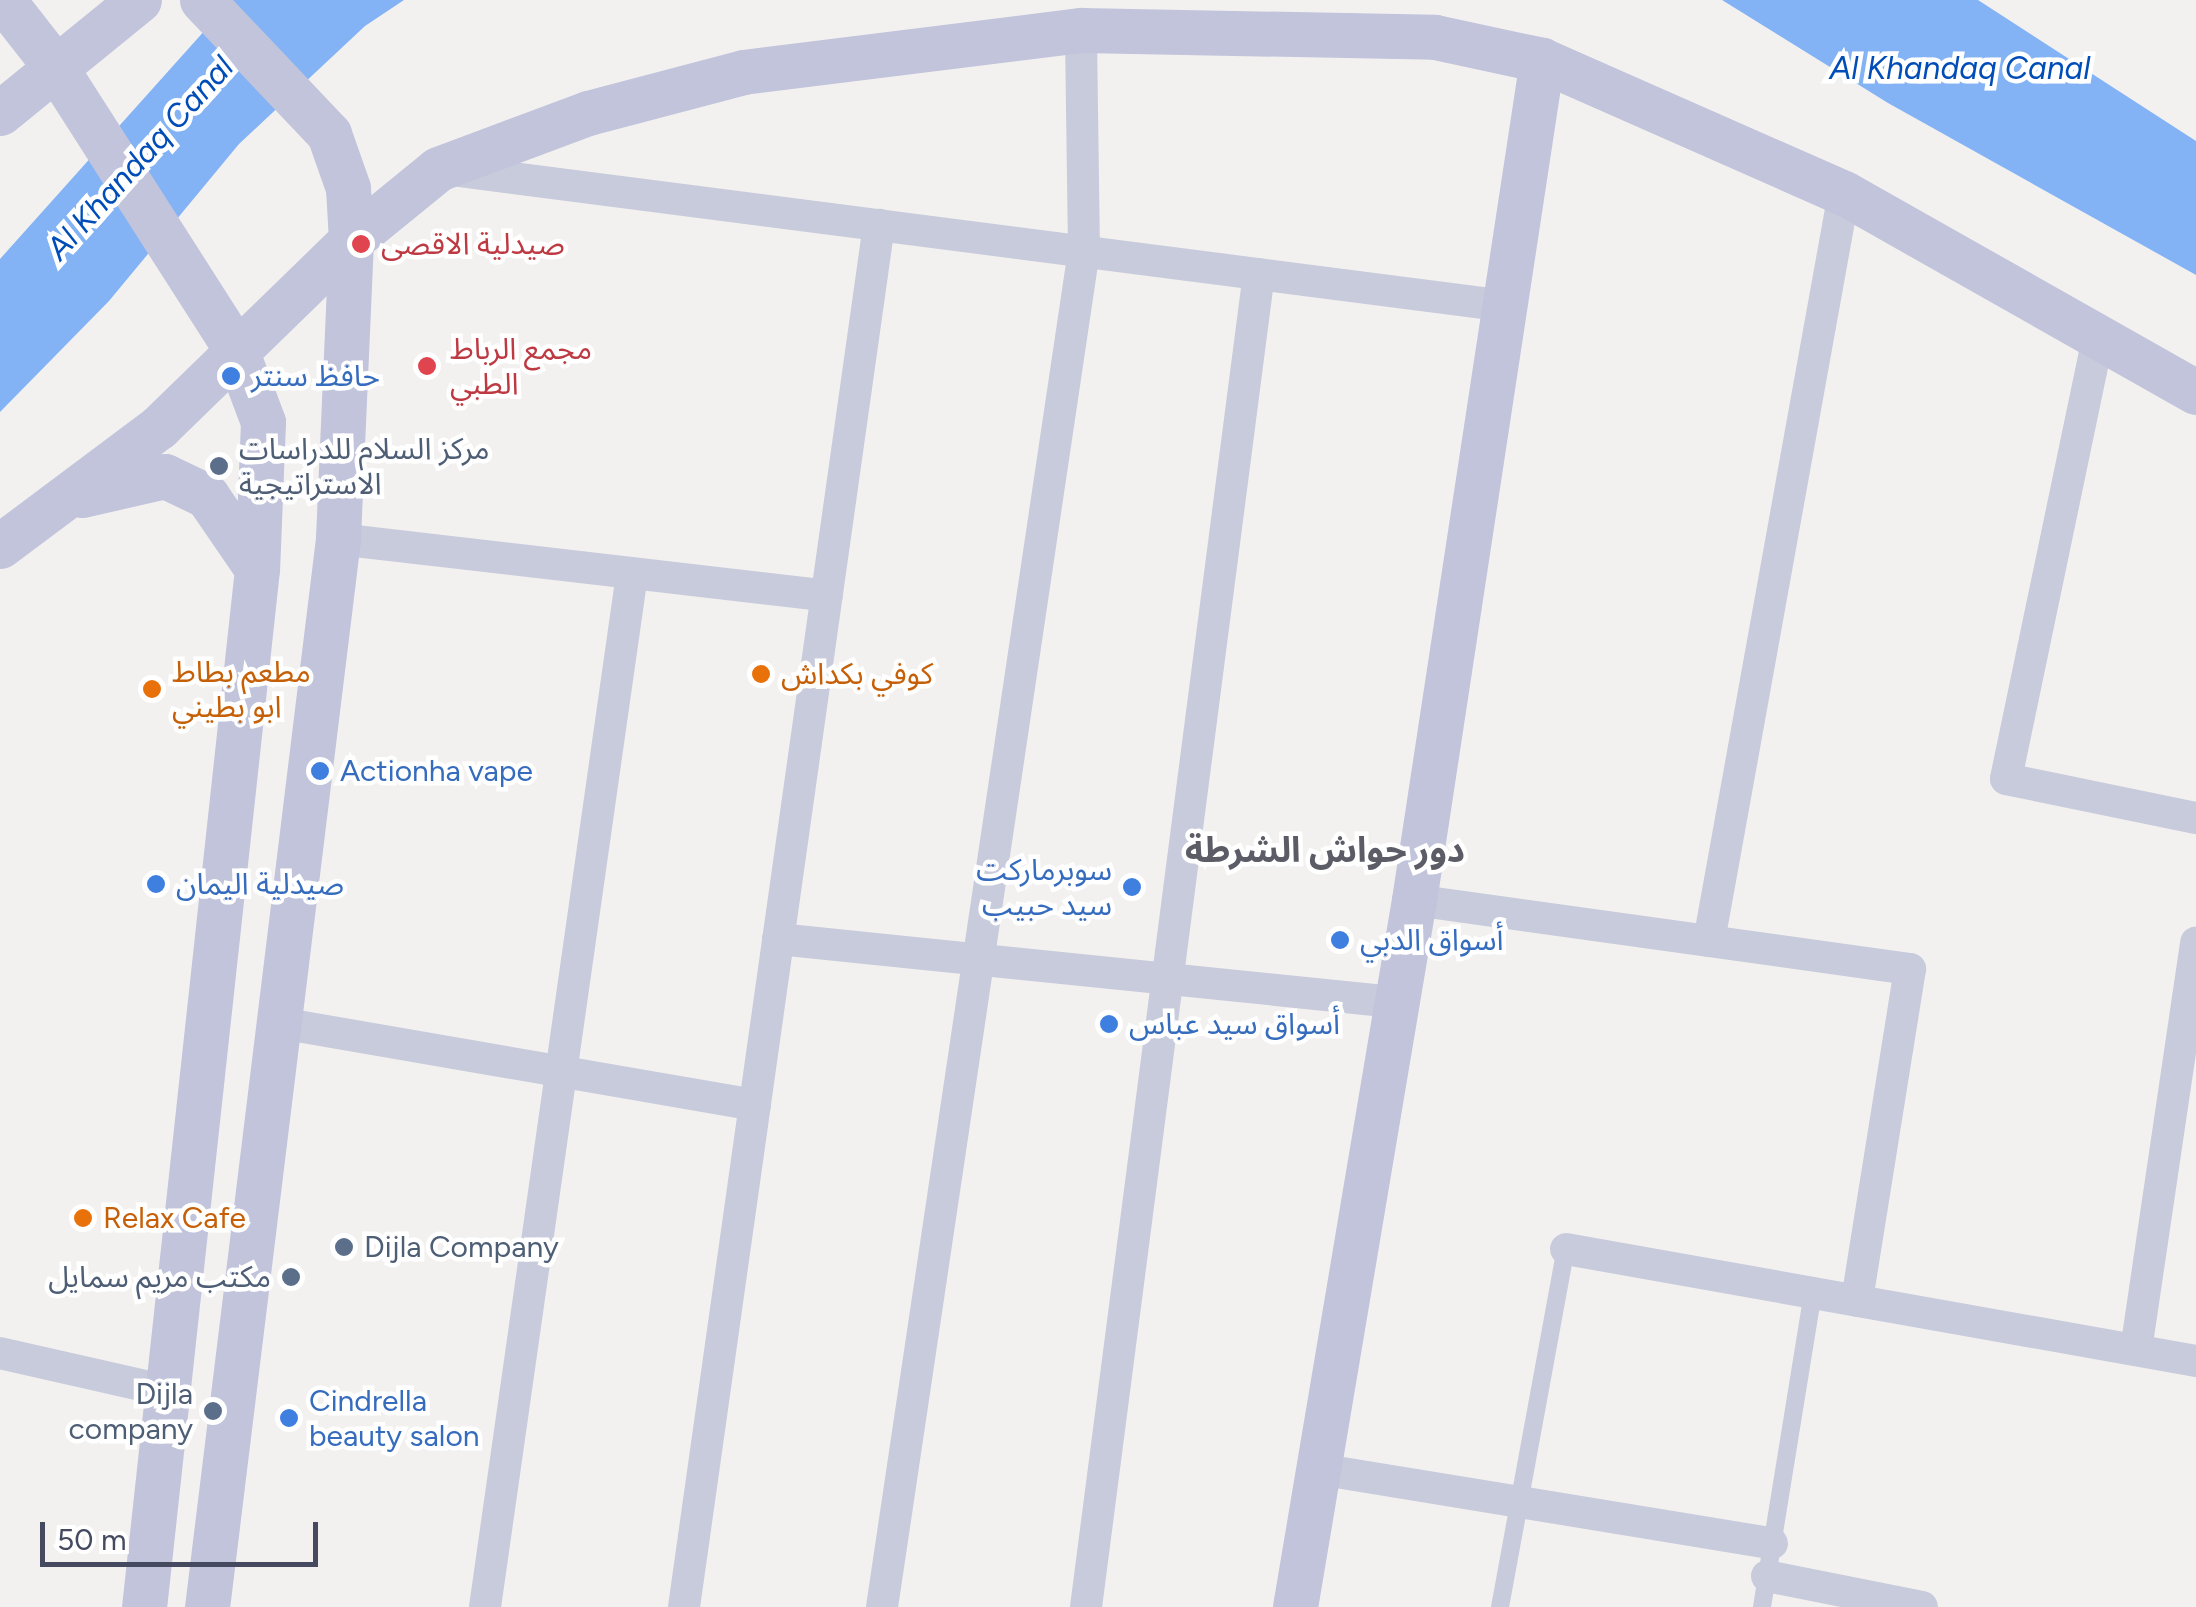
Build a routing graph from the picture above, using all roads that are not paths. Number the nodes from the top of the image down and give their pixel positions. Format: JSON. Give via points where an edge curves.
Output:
{"nodes":[{"id":1,"x":3,"y":0,"type":"edge"},
{"id":2,"x":139,"y":0,"type":"edge"},
{"id":3,"x":205,"y":2,"type":"edge"},
{"id":4,"x":1081,"y":30,"type":"junction"},
{"id":5,"x":1542,"y":60,"type":"junction"},
{"id":6,"x":54,"y":65,"type":"junction"},
{"id":7,"x":0,"y":113,"type":"edge"},
{"id":8,"x":438,"y":168,"type":"junction"},
{"id":9,"x":1844,"y":193,"type":"junction"},
{"id":10,"x":880,"y":225,"type":"junction"},
{"id":11,"x":350,"y":240,"type":"junction"},
{"id":12,"x":1084,"y":251,"type":"junction"},
{"id":13,"x":1259,"y":274,"type":"junction"},
{"id":14,"x":1507,"y":306,"type":"junction"},
{"id":15,"x":2098,"y":338,"type":"junction"},
{"id":16,"x":236,"y":350,"type":"junction"},
{"id":17,"x":2196,"y":392,"type":"edge"},
{"id":18,"x":60,"y":501,"type":"junction"},
{"id":19,"x":338,"y":539,"type":"junction"},
{"id":20,"x":0,"y":546,"type":"edge"},
{"id":21,"x":257,"y":569,"type":"junction"},
{"id":22,"x":632,"y":574,"type":"junction"},
{"id":23,"x":827,"y":596,"type":"junction"},
{"id":24,"x":2196,"y":818,"type":"edge"},
{"id":25,"x":1414,"y":900,"type":"junction"},
{"id":26,"x":778,"y":939,"type":"junction"},
{"id":27,"x":1708,"y":941,"type":"junction"},
{"id":28,"x":2196,"y":942,"type":"edge"},
{"id":29,"x":978,"y":960,"type":"junction"},
{"id":30,"x":1168,"y":979,"type":"junction"},
{"id":31,"x":1394,"y":1002,"type":"junction"},
{"id":32,"x":280,"y":1022,"type":"junction"},
{"id":33,"x":561,"y":1070,"type":"junction"},
{"id":34,"x":755,"y":1106,"type":"junction"},
{"id":35,"x":1566,"y":1249,"type":"joint"},
{"id":36,"x":1813,"y":1294,"type":"junction"},
{"id":37,"x":1856,"y":1301,"type":"junction"},
{"id":38,"x":2136,"y":1350,"type":"junction"},
{"id":39,"x":0,"y":1353,"type":"edge"},
{"id":40,"x":2196,"y":1361,"type":"edge"},
{"id":41,"x":167,"y":1391,"type":"junction"},
{"id":42,"x":1318,"y":1469,"type":"junction"},
{"id":43,"x":1520,"y":1499,"type":"junction"},
{"id":44,"x":1772,"y":1543,"type":"junction"},
{"id":45,"x":1764,"y":1591,"type":"edge"},
{"id":46,"x":1916,"y":1606,"type":"edge"},
{"id":47,"x":144,"y":1607,"type":"edge"},
{"id":48,"x":207,"y":1607,"type":"edge"},
{"id":49,"x":485,"y":1607,"type":"edge"},
{"id":50,"x":684,"y":1607,"type":"edge"},
{"id":51,"x":882,"y":1607,"type":"edge"},
{"id":52,"x":1086,"y":1607,"type":"edge"},
{"id":53,"x":1294,"y":1607,"type":"edge"},
{"id":54,"x":1500,"y":1607,"type":"edge"}],
"edges":[{"from":1,"to":6,"type":"main road"},
{"from":2,"to":6,"type":"main road"},
{"from":3,"to":11,"type":"main road","via":[[329,134],[348,188]]},
{"from":4,"to":5,"type":"main road","via":[[1436,37]]},
{"from":4,"to":8,"type":"main road","via":[[743,72],[588,113]]},
{"from":4,"to":12,"type":"street"},
{"from":5,"to":9,"type":"main road"},
{"from":5,"to":14,"type":"main road"},
{"from":6,"to":7,"type":"main road"},
{"from":6,"to":16,"type":"main road"},
{"from":8,"to":10,"type":"street"},
{"from":8,"to":11,"type":"main road"},
{"from":9,"to":15,"type":"main road"},
{"from":9,"to":27,"type":"street"},
{"from":10,"to":12,"type":"street"},
{"from":10,"to":23,"type":"street"},
{"from":11,"to":16,"type":"main road"},
{"from":11,"to":19,"type":"main road"},
{"from":12,"to":13,"type":"street"},
{"from":12,"to":29,"type":"street"},
{"from":13,"to":14,"type":"street"},
{"from":13,"to":30,"type":"street"},
{"from":14,"to":25,"type":"main road"},
{"from":15,"to":17,"type":"main road"},
{"from":15,"to":24,"type":"street","via":[[2006,780]]},
{"from":16,"to":18,"type":"main road","via":[[160,427]]},
{"from":16,"to":21,"type":"main road","via":[[263,422]]},
{"from":18,"to":20,"type":"main road"},
{"from":18,"to":21,"type":"main road","via":[[165,476],[207,496]]},
{"from":19,"to":22,"type":"street"},
{"from":19,"to":32,"type":"main road"},
{"from":21,"to":41,"type":"main road"},
{"from":22,"to":23,"type":"street"},
{"from":22,"to":33,"type":"street"},
{"from":23,"to":26,"type":"street"},
{"from":25,"to":27,"type":"street"},
{"from":25,"to":31,"type":"main road"},
{"from":26,"to":29,"type":"street"},
{"from":26,"to":34,"type":"street"},
{"from":27,"to":37,"type":"street","via":[[1910,969]]},
{"from":28,"to":38,"type":"street"},
{"from":29,"to":30,"type":"street"},
{"from":29,"to":51,"type":"street"},
{"from":30,"to":31,"type":"street"},
{"from":30,"to":52,"type":"street"},
{"from":31,"to":42,"type":"main road"},
{"from":32,"to":33,"type":"street"},
{"from":32,"to":48,"type":"main road"},
{"from":33,"to":34,"type":"street"},
{"from":33,"to":49,"type":"street"},
{"from":34,"to":50,"type":"street"},
{"from":35,"to":36,"type":"street"},
{"from":35,"to":43,"type":"lane"},
{"from":36,"to":37,"type":"street"},
{"from":36,"to":44,"type":"lane"},
{"from":37,"to":38,"type":"street"},
{"from":38,"to":40,"type":"street"},
{"from":39,"to":41,"type":"street"},
{"from":41,"to":47,"type":"main road"},
{"from":42,"to":43,"type":"street"},
{"from":42,"to":53,"type":"main road"},
{"from":43,"to":44,"type":"street"},
{"from":43,"to":54,"type":"lane"},
{"from":44,"to":45,"type":"lane"},
{"from":45,"to":46,"type":"street"}]}
